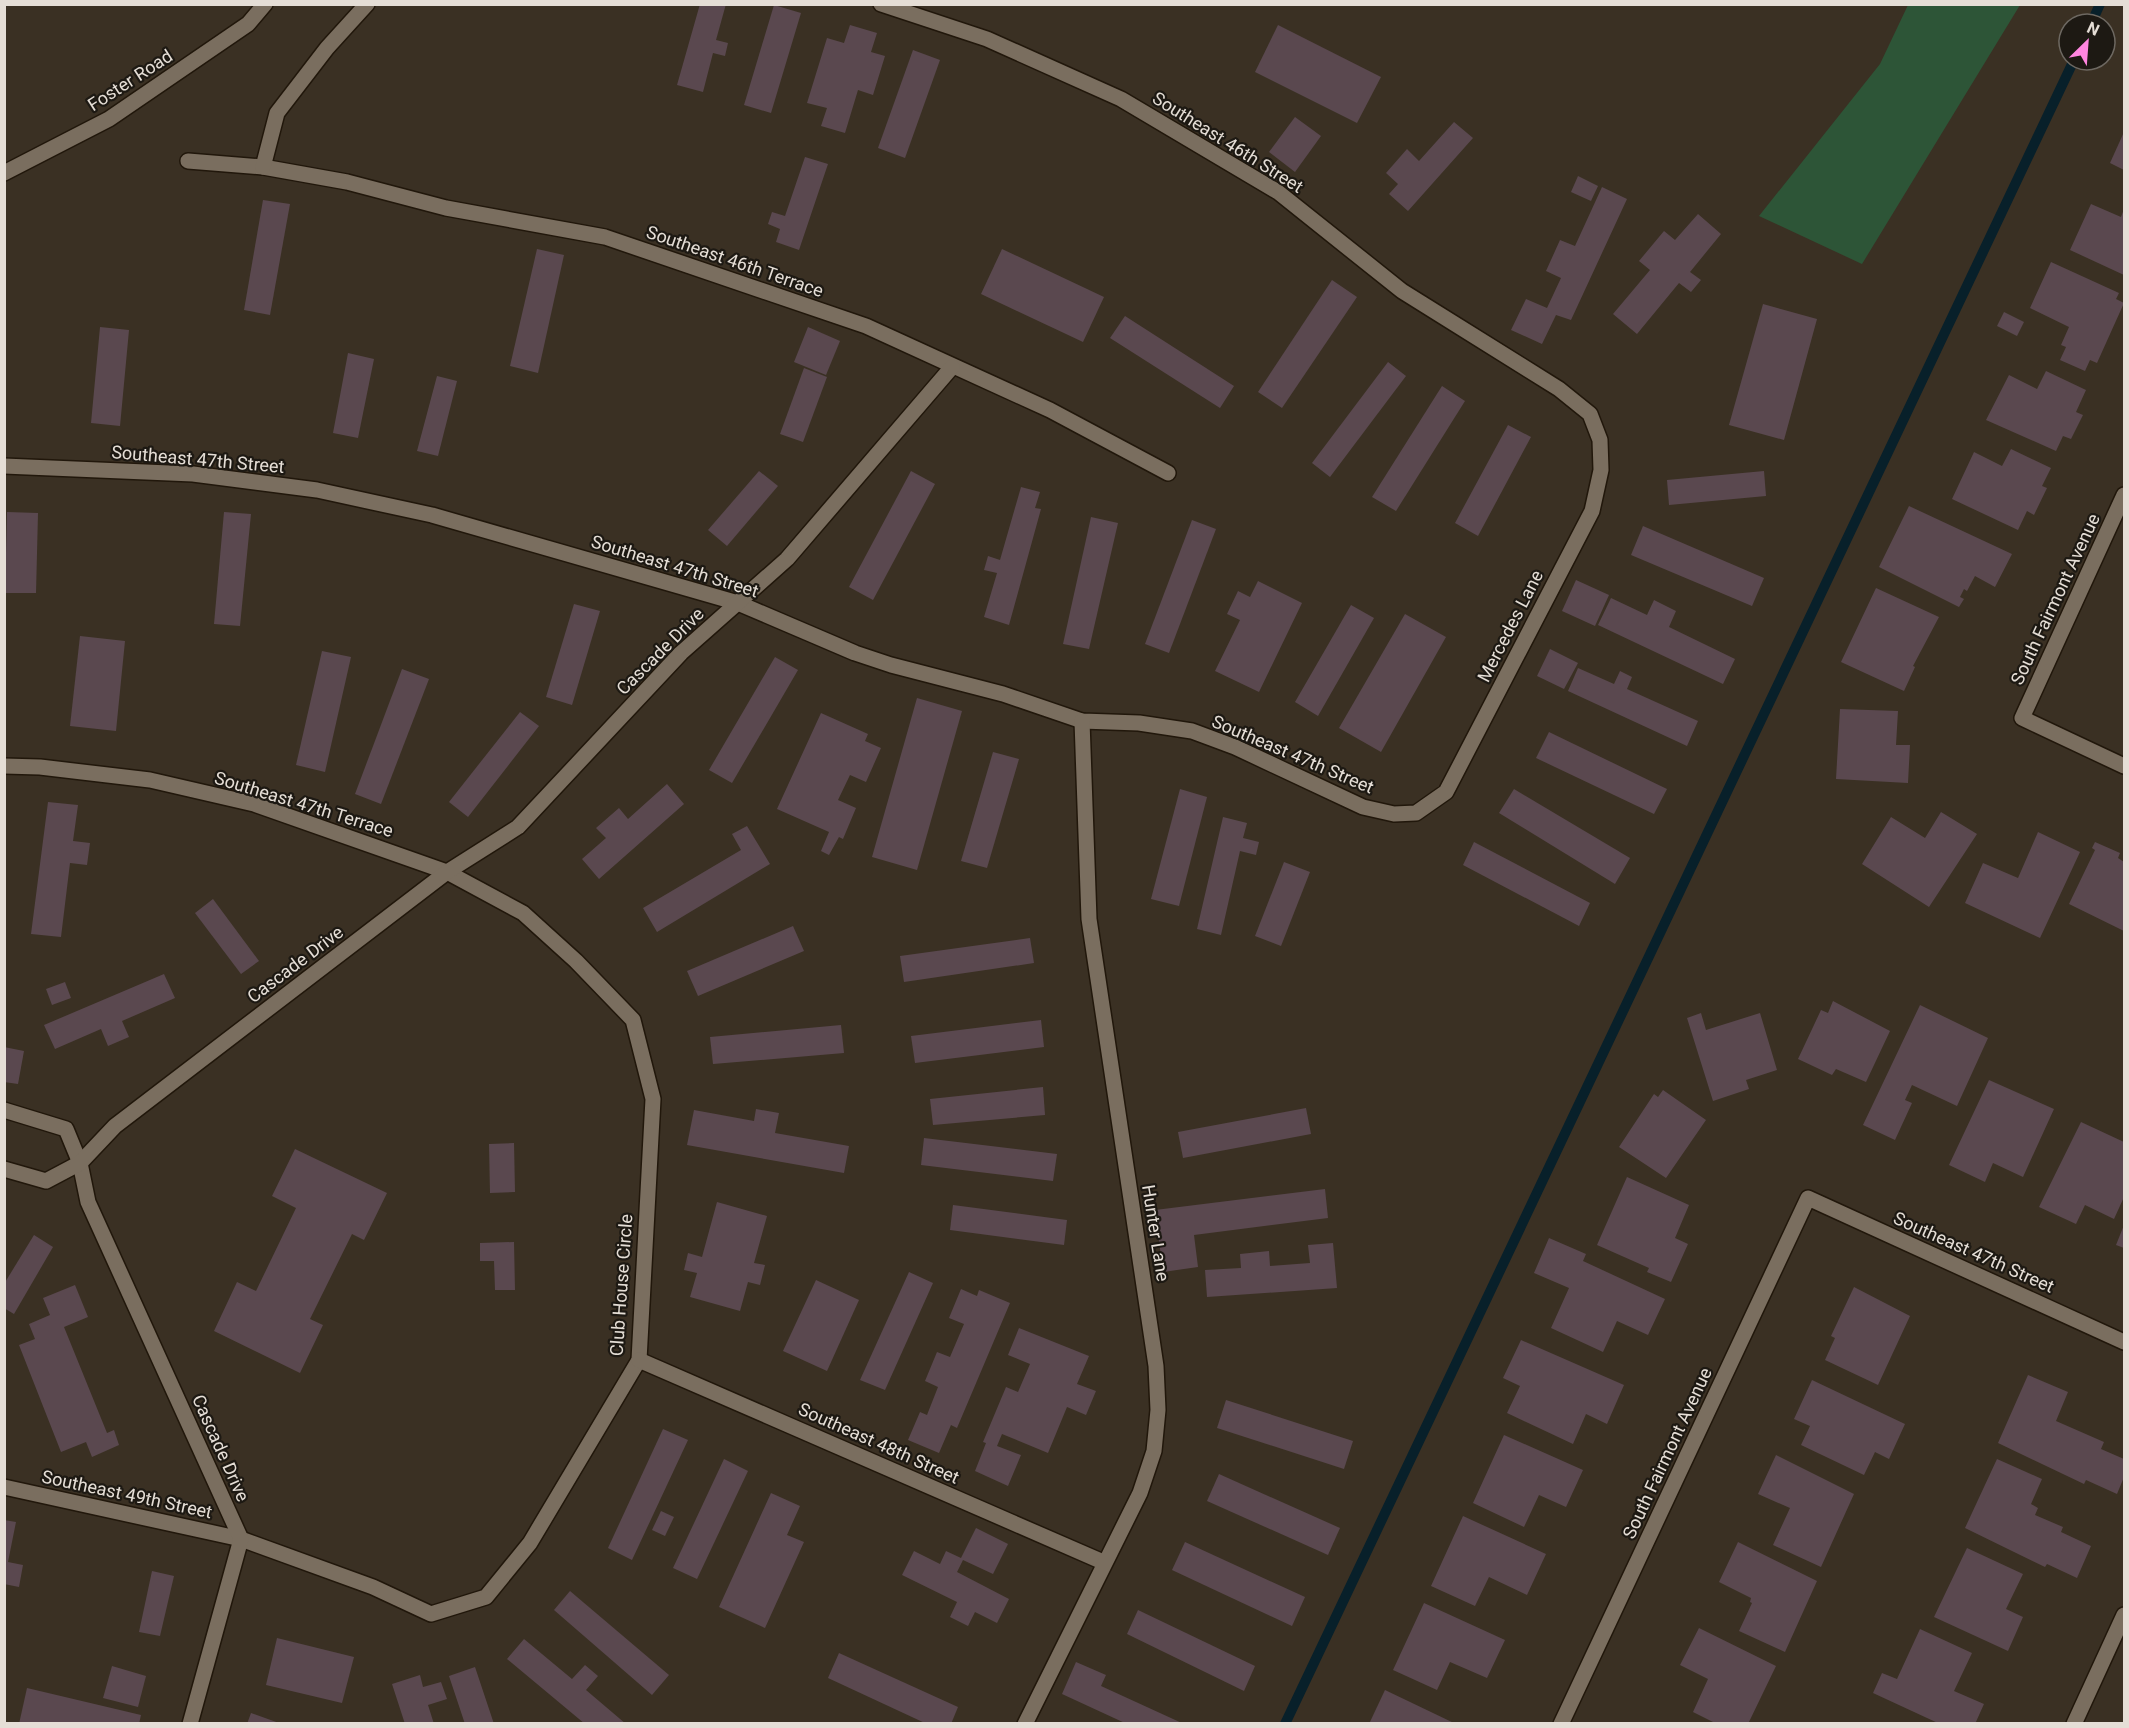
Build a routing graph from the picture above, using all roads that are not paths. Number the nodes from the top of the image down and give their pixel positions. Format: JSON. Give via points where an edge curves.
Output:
{"nodes":[{"id":1,"x":265,"y":4,"type":"edge"},
{"id":2,"x":368,"y":4,"type":"edge"},
{"id":3,"x":881,"y":4,"type":"edge"},
{"id":4,"x":188,"y":161,"type":"dead end"},
{"id":5,"x":263,"y":167,"type":"junction"},
{"id":6,"x":4,"y":174,"type":"edge"},
{"id":7,"x":952,"y":367,"type":"junction"},
{"id":8,"x":1600,"y":440,"type":"joint"},
{"id":9,"x":4,"y":466,"type":"edge"},
{"id":10,"x":1168,"y":473,"type":"dead end"},
{"id":11,"x":2124,"y":495,"type":"edge"},
{"id":12,"x":738,"y":603,"type":"junction"},
{"id":13,"x":1082,"y":721,"type":"junction"},
{"id":14,"x":4,"y":766,"type":"edge"},
{"id":15,"x":2124,"y":766,"type":"edge"},
{"id":16,"x":1416,"y":813,"type":"joint"},
{"id":17,"x":447,"y":872,"type":"junction"},
{"id":18,"x":4,"y":1110,"type":"edge"},
{"id":19,"x":80,"y":1163,"type":"junction"},
{"id":20,"x":4,"y":1169,"type":"edge"},
{"id":21,"x":1808,"y":1198,"type":"joint"},
{"id":22,"x":2124,"y":1342,"type":"edge"},
{"id":23,"x":639,"y":1360,"type":"junction"},
{"id":24,"x":4,"y":1487,"type":"edge"},
{"id":25,"x":241,"y":1539,"type":"junction"},
{"id":26,"x":1103,"y":1562,"type":"junction"},
{"id":27,"x":2124,"y":1615,"type":"edge"},
{"id":28,"x":190,"y":1724,"type":"edge"},
{"id":29,"x":1025,"y":1724,"type":"edge"},
{"id":30,"x":1561,"y":1724,"type":"edge"},
{"id":31,"x":2074,"y":1724,"type":"edge"}],
"edges":[{"from":1,"to":6,"type":"street","name":"Foster Road","via":[[248,24],[109,119]]},
{"from":2,"to":5,"type":"street","via":[[276,113]]},
{"from":3,"to":8,"type":"street","name":"Southeast 46th Street","via":[[987,39],[1121,99],[1278,192],[1402,291],[1559,389],[1590,414]]},
{"from":4,"to":5,"type":"street","name":"Southeast 46th Terrace"},
{"from":5,"to":7,"type":"street","name":"Southeast 46th Terrace","via":[[347,182],[446,208],[605,237],[866,326]]},
{"from":7,"to":10,"type":"street","name":"Southeast 46th Terrace","via":[[1050,410]]},
{"from":7,"to":12,"type":"street","name":"Cascade Drive","via":[[787,559]]},
{"from":8,"to":16,"type":"street","name":"Mercedes Lane","via":[[1600,470],[1592,511],[1446,792]]},
{"from":9,"to":12,"type":"street","name":"Southeast 47th Street","via":[[193,474],[317,490],[432,515]]},
{"from":11,"to":15,"type":"street","name":"South Fairmont Avenue","via":[[2022,718]]},
{"from":12,"to":13,"type":"street","name":"Southeast 47th Street","via":[[855,653],[1003,694]]},
{"from":12,"to":17,"type":"street","name":"Cascade Drive","via":[[681,653],[518,827]]},
{"from":13,"to":16,"type":"street","name":"Southeast 47th Street","via":[[1139,723],[1191,731],[1235,747],[1363,807],[1394,814]]},
{"from":13,"to":26,"type":"street","name":"Hunter Lane","via":[[1089,919],[1156,1366],[1158,1410],[1154,1451],[1140,1493]]},
{"from":14,"to":17,"type":"street","name":"Southeast 47th Terrace","via":[[150,780],[254,804]]},
{"from":17,"to":19,"type":"street","name":"Cascade Drive","via":[[115,1126]]},
{"from":17,"to":23,"type":"street","name":"Club House Circle","via":[[523,913],[633,1020],[653,1099]]},
{"from":18,"to":19,"type":"street","via":[[66,1128]]},
{"from":19,"to":20,"type":"street","via":[[46,1181]]},
{"from":19,"to":25,"type":"street","name":"Cascade Drive","via":[[88,1202]]},
{"from":21,"to":22,"type":"street","name":"Southeast 47th Street"},
{"from":21,"to":30,"type":"street","name":"South Fairmont Avenue"},
{"from":23,"to":25,"type":"street","name":"Club House Circle","via":[[530,1543],[486,1597],[431,1614],[373,1587]]},
{"from":23,"to":26,"type":"street","name":"Southeast 48th Street"},
{"from":24,"to":25,"type":"street","name":"Southeast 49th Street"},
{"from":25,"to":28,"type":"street"},
{"from":26,"to":29,"type":"street","name":"Hunter Lane"},
{"from":27,"to":31,"type":"street"}]}
